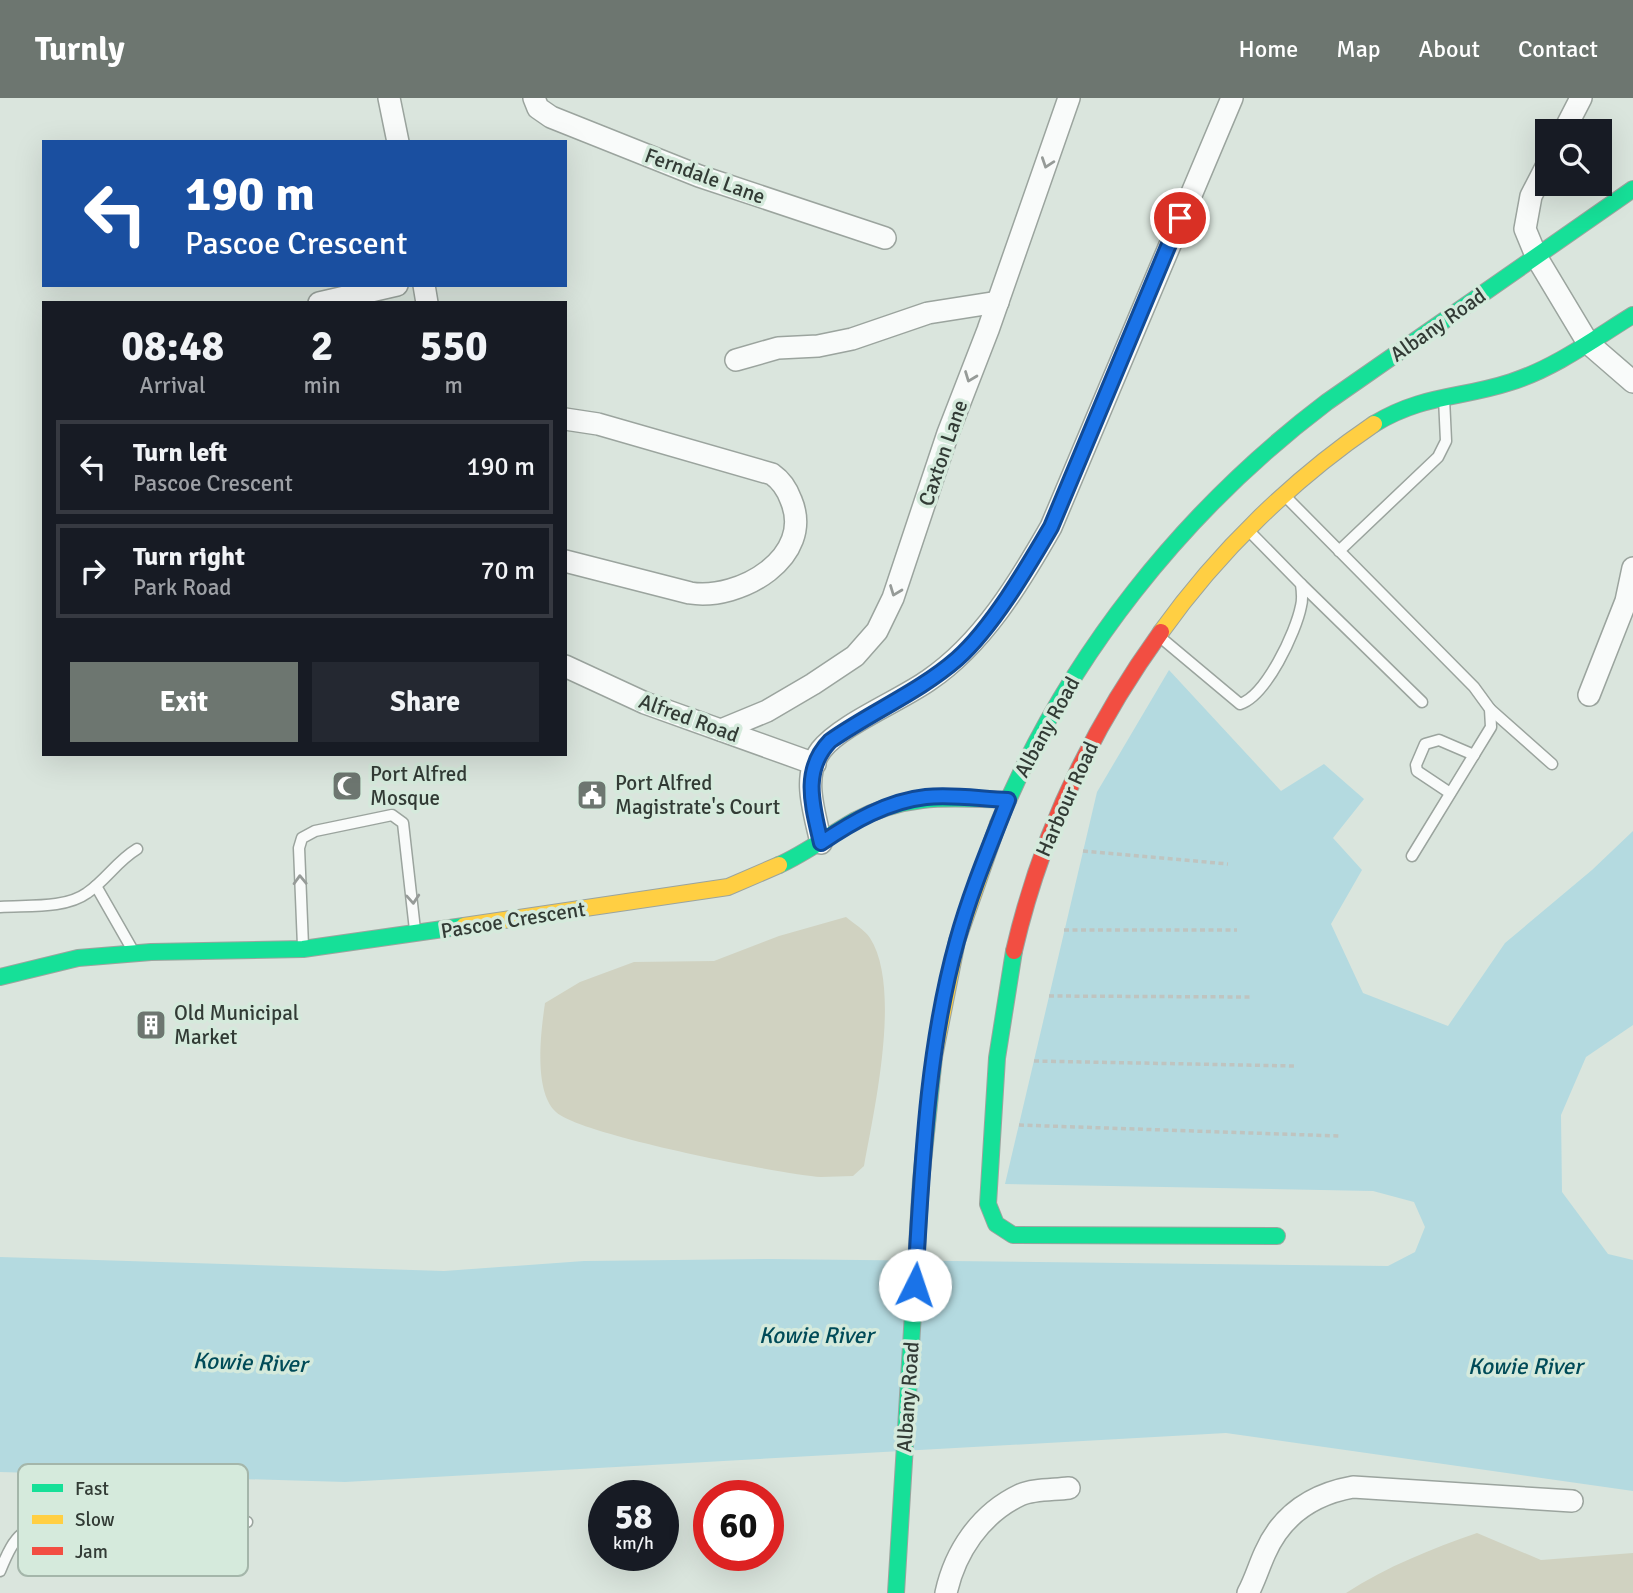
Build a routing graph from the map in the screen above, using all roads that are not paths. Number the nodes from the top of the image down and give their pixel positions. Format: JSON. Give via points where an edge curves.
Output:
{"nodes":[{"id":1,"x":389,"y":98,"type":"edge"},
{"id":2,"x":534,"y":98,"type":"edge"},
{"id":3,"x":1069,"y":98,"type":"edge"},
{"id":4,"x":1233,"y":98,"type":"edge"},
{"id":5,"x":1581,"y":98,"type":"edge"},
{"id":6,"x":1570,"y":119,"type":"edge"},
{"id":7,"x":398,"y":140,"type":"edge"},
{"id":8,"x":1535,"y":188,"type":"edge"},
{"id":9,"x":1633,"y":189,"type":"edge"},
{"id":10,"x":885,"y":238,"type":"dead end"},
{"id":11,"x":1537,"y":258,"type":"junction"},
{"id":12,"x":388,"y":287,"type":"edge"},
{"id":13,"x":328,"y":301,"type":"edge"},
{"id":14,"x":998,"y":302,"type":"junction"},
{"id":15,"x":1633,"y":315,"type":"edge"},
{"id":16,"x":1588,"y":343,"type":"junction"},
{"id":17,"x":736,"y":360,"type":"dead end"},
{"id":18,"x":1633,"y":382,"type":"edge"},
{"id":19,"x":1444,"y":395,"type":"junction"},
{"id":20,"x":567,"y":419,"type":"edge"},
{"id":21,"x":1285,"y":496,"type":"junction"},
{"id":22,"x":1248,"y":530,"type":"junction"},
{"id":23,"x":1339,"y":551,"type":"junction"},
{"id":24,"x":567,"y":562,"type":"edge"},
{"id":25,"x":1633,"y":568,"type":"edge"},
{"id":26,"x":1301,"y":583,"type":"junction"},
{"id":27,"x":1158,"y":635,"type":"junction"},
{"id":28,"x":567,"y":667,"type":"edge"},
{"id":29,"x":1589,"y":695,"type":"dead end"},
{"id":30,"x":1422,"y":702,"type":"dead end"},
{"id":31,"x":1490,"y":709,"type":"junction"},
{"id":32,"x":721,"y":730,"type":"junction"},
{"id":33,"x":1474,"y":755,"type":"junction"},
{"id":34,"x":814,"y":764,"type":"junction"},
{"id":35,"x":1552,"y":764,"type":"dead end"},
{"id":36,"x":1450,"y":793,"type":"junction"},
{"id":37,"x":1008,"y":800,"type":"junction"},
{"id":38,"x":821,"y":843,"type":"junction"},
{"id":39,"x":137,"y":849,"type":"dead end"},
{"id":40,"x":1412,"y":856,"type":"dead end"},
{"id":41,"x":96,"y":886,"type":"junction"},
{"id":42,"x":0,"y":907,"type":"edge"},
{"id":43,"x":416,"y":934,"type":"junction"},
{"id":44,"x":303,"y":949,"type":"junction"},
{"id":45,"x":133,"y":951,"type":"junction"},
{"id":46,"x":0,"y":977,"type":"edge"},
{"id":47,"x":1277,"y":1236,"type":"dead end"},
{"id":48,"x":1069,"y":1488,"type":"dead end"},
{"id":49,"x":1572,"y":1501,"type":"dead end"},
{"id":50,"x":18,"y":1536,"type":"edge"},
{"id":51,"x":0,"y":1572,"type":"edge"},
{"id":52,"x":896,"y":1593,"type":"edge"},
{"id":53,"x":946,"y":1593,"type":"edge"},
{"id":54,"x":1248,"y":1593,"type":"edge"}],
"edges":[{"from":1,"to":7,"type":"street"},
{"from":2,"to":10,"type":"street","name":"Ferndale Lane","via":[[538,108],[564,122],[699,176]]},
{"from":3,"to":14,"type":"street","name":"Caxton Lane","one_way":true},
{"from":4,"to":34,"type":"street","via":[[1051,527],[1025,571],[959,657],[830,741]]},
{"from":5,"to":6,"type":"street"},
{"from":8,"to":11,"type":"street","via":[[1525,229]]},
{"from":9,"to":11,"type":"street","name":"Albany Road"},
{"from":11,"to":16,"type":"street"},
{"from":11,"to":37,"type":"street","name":"Albany Road","via":[[1320,407],[1214,499],[1091,651],[1044,726]]},
{"from":12,"to":13,"type":"street"},
{"from":14,"to":17,"type":"street","via":[[928,313],[852,339],[778,348]]},
{"from":14,"to":32,"type":"street","name":"Caxton Lane","one_way":true,"via":[[893,598],[877,631],[855,656],[813,684],[767,712]]},
{"from":15,"to":16,"type":"street","name":"Harbour Road"},
{"from":16,"to":18,"type":"street"},
{"from":16,"to":19,"type":"street","name":"Harbour Road","via":[[1524,377]]},
{"from":19,"to":21,"type":"street","name":"Harbour Road","via":[[1415,402],[1367,428]]},
{"from":19,"to":23,"type":"lane","via":[[1446,441],[1438,457]]},
{"from":20,"to":24,"type":"street","via":[[772,474],[789,493],[797,526],[789,551],[772,569],[711,594],[690,593]]},
{"from":21,"to":22,"type":"street","name":"Harbour Road"},
{"from":21,"to":23,"type":"lane"},
{"from":22,"to":26,"type":"lane"},
{"from":22,"to":27,"type":"street","name":"Harbour Road"},
{"from":23,"to":31,"type":"lane","via":[[1474,687]]},
{"from":25,"to":29,"type":"street","via":[[1626,601]]},
{"from":26,"to":27,"type":"lane","via":[[1301,607],[1279,659],[1250,701],[1240,704]]},
{"from":26,"to":30,"type":"lane"},
{"from":27,"to":47,"type":"street","name":"Harbour Road","via":[[1119,693],[1068,792],[1043,847],[1021,922],[995,1075],[991,1219],[998,1229],[1013,1235]]},
{"from":28,"to":32,"type":"street","name":"Alfred Road","via":[[645,703]]},
{"from":31,"to":33,"type":"lane","via":[[1491,727]]},
{"from":31,"to":35,"type":"lane"},
{"from":32,"to":34,"type":"street","name":"Alfred Road"},
{"from":33,"to":36,"type":"lane"},
{"from":33,"to":36,"type":"lane","via":[[1439,740],[1425,744],[1417,771]]},
{"from":34,"to":38,"type":"street","via":[[811,792]]},
{"from":36,"to":40,"type":"lane"},
{"from":37,"to":38,"type":"street","name":"Pascoe Crescent","via":[[927,797],[907,801],[856,820]]},
{"from":37,"to":52,"type":"street","name":"Albany Road","via":[[962,923],[944,996],[930,1087]]},
{"from":38,"to":43,"type":"street","name":"Pascoe Crescent","via":[[728,887]]},
{"from":39,"to":41,"type":"lane"},
{"from":41,"to":42,"type":"lane","via":[[73,901]]},
{"from":41,"to":45,"type":"lane"},
{"from":43,"to":44,"type":"street","name":"Pascoe Crescent"},
{"from":44,"to":43,"type":"lane","one_way":true,"via":[[302,838],[315,831],[392,815],[403,823]]},
{"from":44,"to":45,"type":"street","name":"Pascoe Crescent"},
{"from":45,"to":46,"type":"street","name":"Pascoe Crescent","via":[[69,957]]},
{"from":48,"to":53,"type":"street","via":[[1026,1493],[995,1513],[964,1542]]},
{"from":49,"to":54,"type":"street","via":[[1353,1487],[1326,1492],[1308,1501],[1275,1537]]},
{"from":50,"to":51,"type":"lane","via":[[10,1544]]}]}
